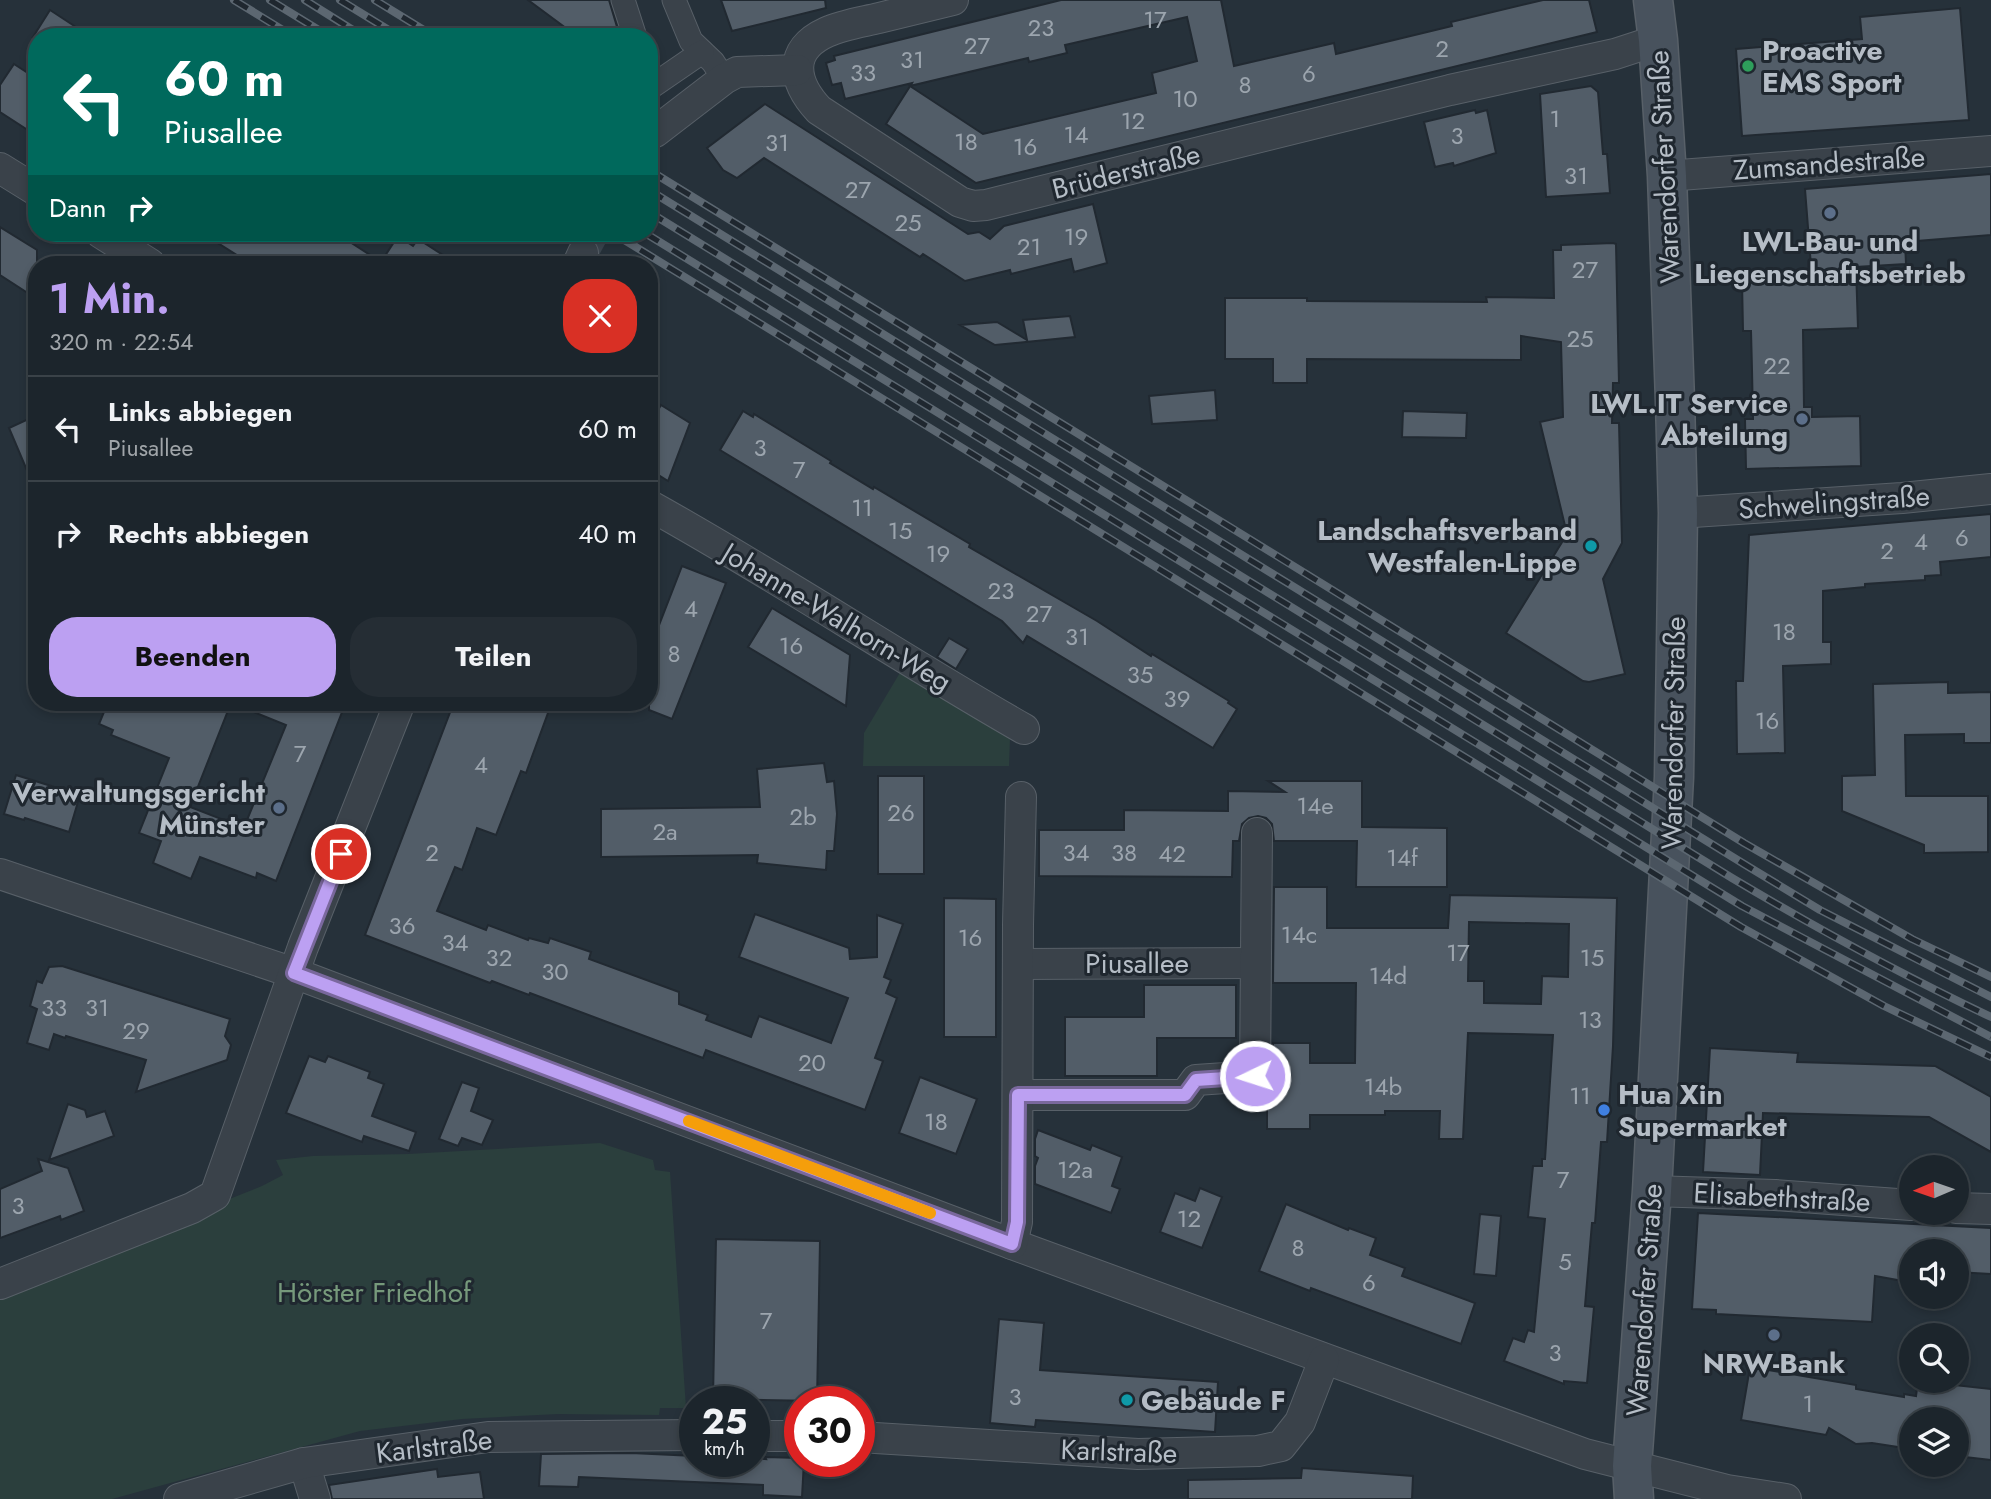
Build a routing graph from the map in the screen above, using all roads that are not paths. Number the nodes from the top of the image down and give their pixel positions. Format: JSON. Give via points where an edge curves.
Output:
{"nodes":[{"id":1,"x":623,"y":0,"type":"edge"},
{"id":2,"x":674,"y":0,"type":"edge"},
{"id":3,"x":953,"y":0,"type":"edge"},
{"id":4,"x":1653,"y":0,"type":"edge"},
{"id":5,"x":632,"y":28,"type":"edge"},
{"id":6,"x":1658,"y":40,"type":"junction"},
{"id":7,"x":702,"y":52,"type":"junction"},
{"id":8,"x":797,"y":70,"type":"junction"},
{"id":9,"x":724,"y":79,"type":"junction"},
{"id":10,"x":658,"y":81,"type":"edge"},
{"id":11,"x":658,"y":118,"type":"edge"},
{"id":12,"x":1991,"y":151,"type":"edge"},
{"id":13,"x":0,"y":167,"type":"edge"},
{"id":14,"x":1667,"y":176,"type":"junction"},
{"id":15,"x":28,"y":185,"type":"edge"},
{"id":16,"x":115,"y":242,"type":"edge"},
{"id":17,"x":137,"y":256,"type":"edge"},
{"id":18,"x":1991,"y":489,"type":"edge"},
{"id":19,"x":658,"y":510,"type":"edge"},
{"id":20,"x":1678,"y":513,"type":"junction"},
{"id":21,"x":396,"y":711,"type":"edge"},
{"id":22,"x":1024,"y":729,"type":"dead end"},
{"id":23,"x":1021,"y":797,"type":"dead end"},
{"id":24,"x":1256,"y":833,"type":"dead end"},
{"id":25,"x":0,"y":874,"type":"edge"},
{"id":26,"x":1255,"y":963,"type":"junction"},
{"id":27,"x":1018,"y":964,"type":"junction"},
{"id":28,"x":294,"y":973,"type":"junction"},
{"id":29,"x":1018,"y":1095,"type":"junction"},
{"id":30,"x":1652,"y":1191,"type":"junction"},
{"id":31,"x":1899,"y":1204,"type":"edge"},
{"id":32,"x":1969,"y":1208,"type":"edge"},
{"id":33,"x":1991,"y":1209,"type":"edge"},
{"id":34,"x":1012,"y":1244,"type":"junction"},
{"id":35,"x":0,"y":1284,"type":"edge"},
{"id":36,"x":1324,"y":1360,"type":"junction"},
{"id":37,"x":679,"y":1435,"type":"edge"},
{"id":38,"x":875,"y":1438,"type":"edge"},
{"id":39,"x":304,"y":1463,"type":"junction"},
{"id":40,"x":1633,"y":1483,"type":"edge"},
{"id":41,"x":179,"y":1499,"type":"edge"},
{"id":42,"x":315,"y":1499,"type":"edge"},
{"id":43,"x":1606,"y":1499,"type":"edge"},
{"id":44,"x":1786,"y":1499,"type":"edge"}],
"edges":[{"from":1,"to":5,"type":"street"},
{"from":2,"to":7,"type":"street","via":[[691,41]]},
{"from":3,"to":8,"type":"street","via":[[829,31],[810,41]]},
{"from":4,"to":6,"type":"main road","name":"Warendorfer Straße"},
{"from":6,"to":8,"type":"street","name":"Brüderstraße","via":[[973,206],[819,110],[800,85]]},
{"from":6,"to":14,"type":"main road","name":"Warendorfer Straße"},
{"from":7,"to":9,"type":"street"},
{"from":7,"to":10,"type":"street"},
{"from":8,"to":9,"type":"street","via":[[737,72]]},
{"from":9,"to":11,"type":"street"},
{"from":12,"to":14,"type":"street","name":"Zumsandestraße"},
{"from":13,"to":15,"type":"street"},
{"from":14,"to":20,"type":"main road","name":"Warendorfer Straße"},
{"from":16,"to":17,"type":"street"},
{"from":18,"to":20,"type":"street","name":"Schwelingstraße"},
{"from":19,"to":22,"type":"street","name":"Johanne-Walhorn-Weg"},
{"from":20,"to":30,"type":"main road","name":"Warendorfer Straße","via":[[1674,778]]},
{"from":21,"to":28,"type":"street"},
{"from":23,"to":27,"type":"street"},
{"from":24,"to":26,"type":"street"},
{"from":25,"to":28,"type":"street"},
{"from":26,"to":27,"type":"street","name":"Piusallee"},
{"from":26,"to":29,"type":"street","via":[[1255,1076],[1196,1080],[1185,1095]]},
{"from":27,"to":29,"type":"street"},
{"from":28,"to":34,"type":"street"},
{"from":28,"to":35,"type":"street","via":[[215,1195]]},
{"from":29,"to":34,"type":"street","via":[[1017,1222]]},
{"from":30,"to":31,"type":"street","name":"Elisabethstraße"},
{"from":30,"to":40,"type":"main road","name":"Warendorfer Straße"},
{"from":32,"to":33,"type":"street"},
{"from":34,"to":36,"type":"street"},
{"from":36,"to":38,"type":"street","name":"Karlstraße","via":[[1300,1422],[1281,1446],[1258,1451],[1138,1454]]},
{"from":36,"to":40,"type":"street","via":[[1585,1454]]},
{"from":37,"to":39,"type":"street","name":"Karlstraße","via":[[488,1437]]},
{"from":39,"to":41,"type":"street","name":"Karlstraße"},
{"from":39,"to":42,"type":"street"},
{"from":40,"to":43,"type":"main road","via":[[1609,1492]]},
{"from":40,"to":44,"type":"street"}]}
